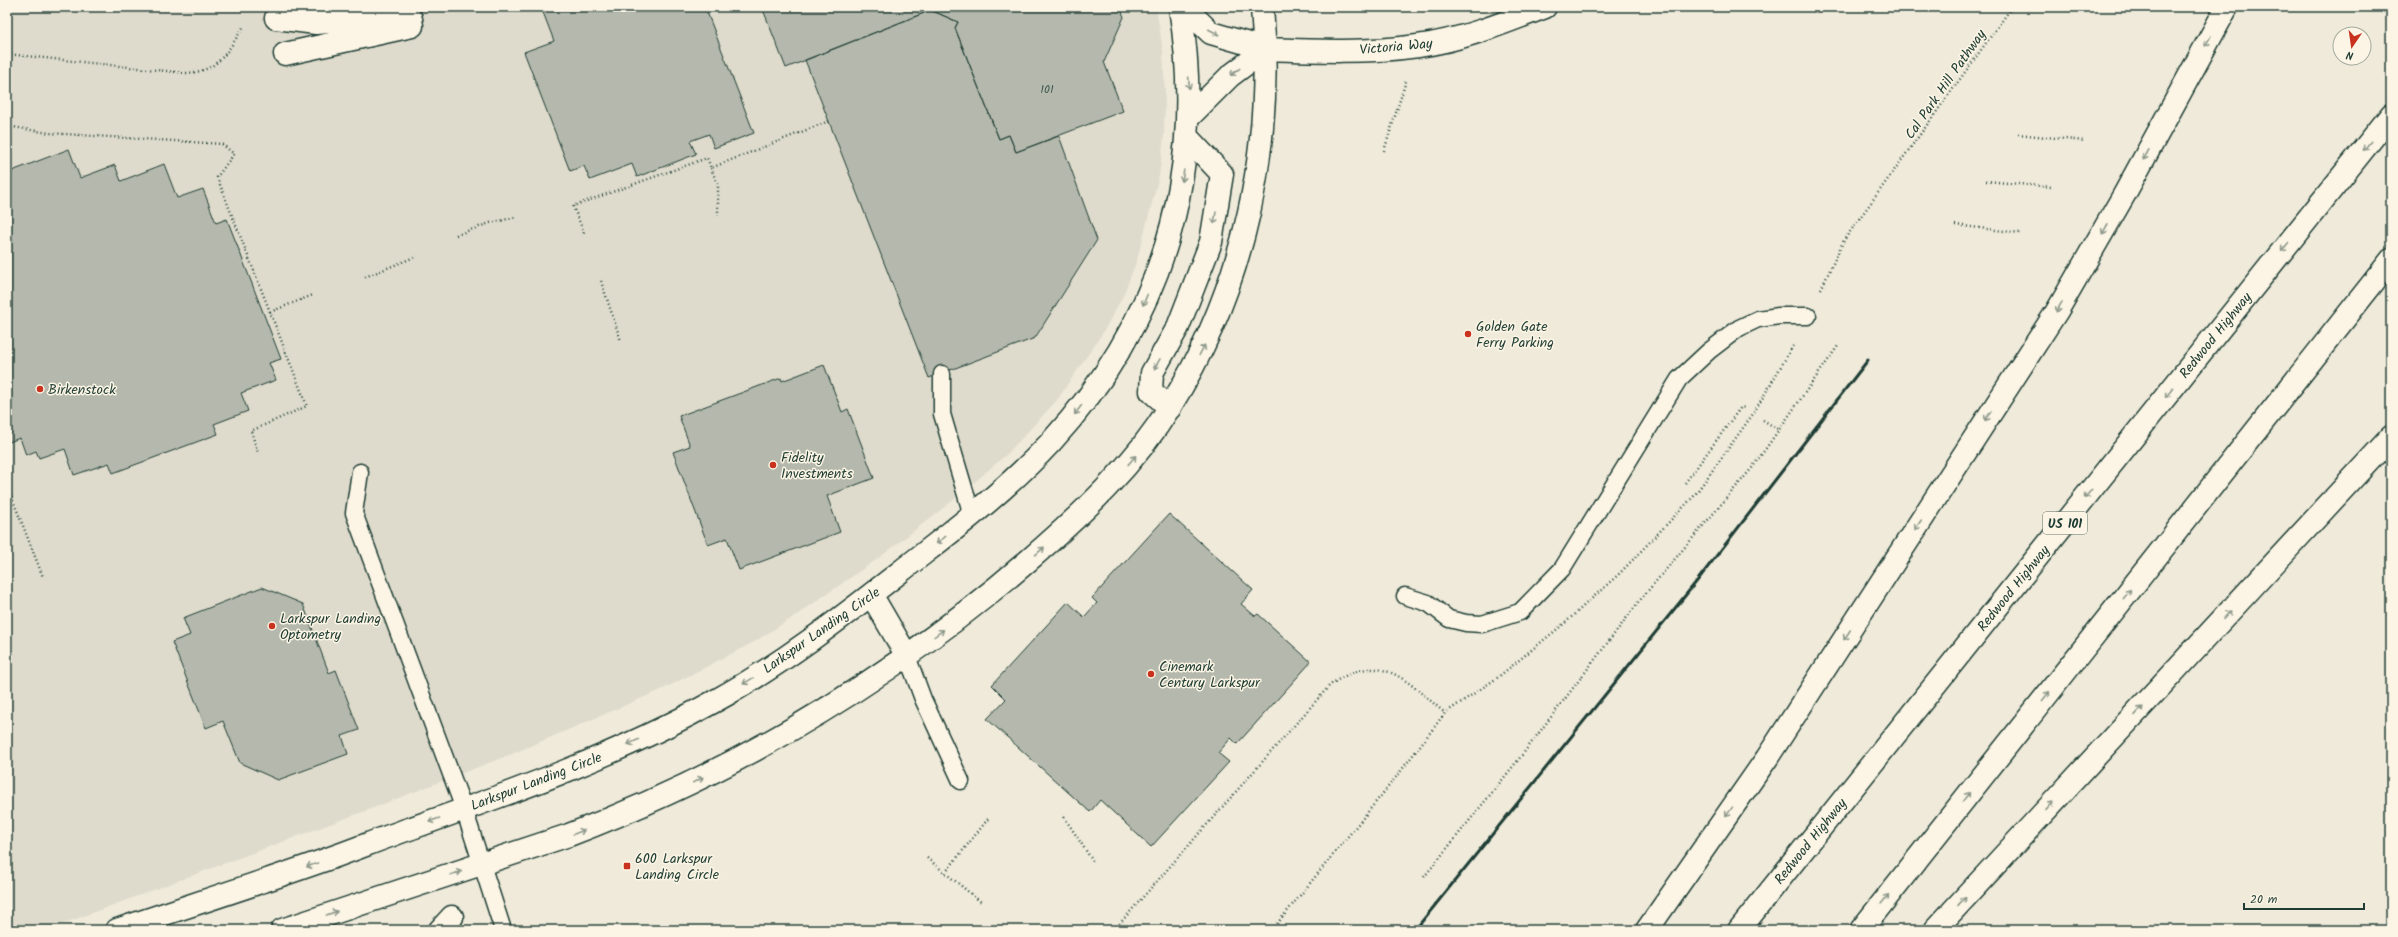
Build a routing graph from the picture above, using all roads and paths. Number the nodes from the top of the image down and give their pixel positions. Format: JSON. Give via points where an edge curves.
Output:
{"nodes":[{"id":1,"x":1180,"y":7,"type":"edge"},
{"id":2,"x":1184,"y":7,"type":"edge"},
{"id":3,"x":1262,"y":7,"type":"edge"},
{"id":4,"x":1545,"y":7,"type":"edge"},
{"id":5,"x":2012,"y":7,"type":"edge"},
{"id":6,"x":2227,"y":7,"type":"edge"},
{"id":7,"x":276,"y":18,"type":"dead end"},
{"id":8,"x":247,"y":20,"type":"dead end"},
{"id":9,"x":1417,"y":46,"type":"junction"},
{"id":10,"x":1266,"y":49,"type":"junction"},
{"id":11,"x":7,"y":54,"type":"edge"},
{"id":12,"x":286,"y":54,"type":"dead end"},
{"id":13,"x":2391,"y":115,"type":"edge"},
{"id":14,"x":829,"y":121,"type":"dead end"},
{"id":15,"x":7,"y":126,"type":"edge"},
{"id":16,"x":1188,"y":128,"type":"junction"},
{"id":17,"x":2018,"y":134,"type":"dead end"},
{"id":18,"x":2084,"y":141,"type":"dead end"},
{"id":19,"x":1384,"y":151,"type":"dead end"},
{"id":20,"x":710,"y":168,"type":"junction"},
{"id":21,"x":1986,"y":181,"type":"dead end"},
{"id":22,"x":2052,"y":187,"type":"dead end"},
{"id":23,"x":718,"y":215,"type":"dead end"},
{"id":24,"x":517,"y":216,"type":"dead end"},
{"id":25,"x":1955,"y":225,"type":"dead end"},
{"id":26,"x":584,"y":233,"type":"dead end"},
{"id":27,"x":2020,"y":233,"type":"dead end"},
{"id":28,"x":456,"y":235,"type":"dead end"},
{"id":29,"x":417,"y":256,"type":"dead end"},
{"id":30,"x":2391,"y":260,"type":"edge"},
{"id":31,"x":365,"y":277,"type":"dead end"},
{"id":32,"x":601,"y":281,"type":"dead end"},
{"id":33,"x":1825,"y":281,"type":"dead end"},
{"id":34,"x":313,"y":295,"type":"dead end"},
{"id":35,"x":270,"y":312,"type":"junction"},
{"id":36,"x":1808,"y":316,"type":"dead end"},
{"id":37,"x":621,"y":341,"type":"dead end"},
{"id":38,"x":1838,"y":346,"type":"dead end"},
{"id":39,"x":1789,"y":355,"type":"dead end"},
{"id":40,"x":942,"y":374,"type":"dead end"},
{"id":41,"x":1170,"y":408,"type":"junction"},
{"id":42,"x":1745,"y":408,"type":"dead end"},
{"id":43,"x":1763,"y":420,"type":"dead end"},
{"id":44,"x":1779,"y":430,"type":"junction"},
{"id":45,"x":2391,"y":436,"type":"edge"},
{"id":46,"x":258,"y":453,"type":"dead end"},
{"id":47,"x":360,"y":472,"type":"dead end"},
{"id":48,"x":1685,"y":484,"type":"dead end"},
{"id":49,"x":7,"y":485,"type":"edge"},
{"id":50,"x":972,"y":515,"type":"junction"},
{"id":51,"x":43,"y":577,"type":"dead end"},
{"id":52,"x":872,"y":596,"type":"junction"},
{"id":53,"x":1405,"y":596,"type":"dead end"},
{"id":54,"x":907,"y":656,"type":"junction"},
{"id":55,"x":1445,"y":713,"type":"junction"},
{"id":56,"x":961,"y":781,"type":"dead end"},
{"id":57,"x":464,"y":809,"type":"junction"},
{"id":58,"x":1064,"y":817,"type":"dead end"},
{"id":59,"x":988,"y":819,"type":"dead end"},
{"id":60,"x":927,"y":858,"type":"dead end"},
{"id":61,"x":1094,"y":863,"type":"dead end"},
{"id":62,"x":482,"y":865,"type":"junction"},
{"id":63,"x":945,"y":873,"type":"junction"},
{"id":64,"x":1424,"y":876,"type":"dead end"},
{"id":65,"x":981,"y":902,"type":"dead end"},
{"id":66,"x":117,"y":930,"type":"edge"},
{"id":67,"x":282,"y":930,"type":"edge"},
{"id":68,"x":504,"y":930,"type":"edge"},
{"id":69,"x":1114,"y":930,"type":"edge"},
{"id":70,"x":1272,"y":930,"type":"edge"},
{"id":71,"x":1647,"y":930,"type":"edge"},
{"id":72,"x":1739,"y":930,"type":"edge"},
{"id":73,"x":1861,"y":930,"type":"edge"},
{"id":74,"x":1935,"y":930,"type":"edge"}],
"edges":[{"from":1,"to":16,"type":"main road","name":"Larkspur Landing Circle","one_way":true,"via":[[1186,47]]},
{"from":2,"to":10,"type":"main road","name":"Victoria Way","one_way":true,"via":[[1211,33]]},
{"from":3,"to":10,"type":"main road"},
{"from":4,"to":9,"type":"main road","name":"Victoria Way","via":[[1479,31]]},
{"from":5,"to":33,"type":"path","name":"Cal Park Hill Pathway","via":[[1844,240]]},
{"from":6,"to":71,"type":"main road","one_way":true,"via":[[2124,195],[2053,317],[1771,751]]},
{"from":7,"to":12,"type":"main road","via":[[316,23],[400,16],[411,19],[412,26]]},
{"from":8,"to":11,"type":"path","via":[[218,62],[197,73]]},
{"from":9,"to":10,"type":"main road","name":"Victoria Way","via":[[1352,50]]},
{"from":9,"to":19,"type":"path"},
{"from":10,"to":16,"type":"main road","one_way":true,"via":[[1230,76]]},
{"from":41,"to":10,"type":"main road","one_way":true,"via":[[1206,343],[1224,302],[1238,260],[1256,178],[1263,130]]},
{"from":13,"to":72,"type":"main road","name":"Redwood Highway","number":"US 101","one_way":true},
{"from":14,"to":20,"type":"path"},
{"from":15,"to":35,"type":"path","via":[[49,133],[222,144],[234,154],[217,177]]},
{"from":16,"to":41,"type":"main road","one_way":true,"via":[[1222,174],[1211,242],[1178,327],[1152,373],[1151,391]]},
{"from":16,"to":50,"type":"main road","name":"Larkspur Landing Circle","one_way":true,"via":[[1182,180],[1172,223],[1143,306],[1124,344],[1100,381],[1049,444]]},
{"from":17,"to":18,"type":"path"},
{"from":20,"to":23,"type":"path","via":[[718,186]]},
{"from":20,"to":26,"type":"path","via":[[707,158],[573,206]]},
{"from":21,"to":22,"type":"path"},
{"from":24,"to":28,"type":"path"},
{"from":25,"to":27,"type":"path"},
{"from":29,"to":31,"type":"path"},
{"from":73,"to":30,"type":"main road","one_way":true},
{"from":32,"to":37,"type":"path"},
{"from":34,"to":35,"type":"path"},
{"from":35,"to":46,"type":"path","via":[[307,406],[251,431]]},
{"from":36,"to":53,"type":"lane","via":[[1758,319],[1739,328],[1679,379],[1562,569],[1520,612],[1482,624],[1466,623],[1449,619],[1428,603]]},
{"from":38,"to":44,"type":"path"},
{"from":39,"to":55,"type":"path","via":[[1735,441],[1694,496],[1620,573],[1566,622],[1503,673]]},
{"from":40,"to":50,"type":"lane","via":[[942,414]]},
{"from":54,"to":41,"type":"main road","one_way":true,"via":[[1011,576],[1108,488]]},
{"from":42,"to":48,"type":"path","via":[[1741,407]]},
{"from":43,"to":44,"type":"path"},
{"from":44,"to":64,"type":"path","via":[[1752,468],[1641,599],[1519,760]]},
{"from":74,"to":45,"type":"main road","one_way":true},
{"from":47,"to":57,"type":"lane","via":[[354,512]]},
{"from":49,"to":51,"type":"path"},
{"from":50,"to":52,"type":"main road","name":"Larkspur Landing Circle","one_way":true},
{"from":52,"to":54,"type":"main road"},
{"from":52,"to":57,"type":"main road","name":"Larkspur Landing Circle","one_way":true,"via":[[763,672],[679,720],[591,760]]},
{"from":54,"to":56,"type":"lane","via":[[923,699]]},
{"from":62,"to":54,"type":"main road","one_way":true,"via":[[616,818],[696,780],[806,721]]},
{"from":55,"to":69,"type":"path","via":[[1393,672],[1369,667],[1347,673],[1330,685]]},
{"from":55,"to":70,"type":"path"},
{"from":57,"to":62,"type":"lane"},
{"from":57,"to":66,"type":"main road","name":"Larkspur Landing Circle","one_way":true,"via":[[326,860]]},
{"from":58,"to":61,"type":"path"},
{"from":59,"to":63,"type":"path"},
{"from":60,"to":63,"type":"path"},
{"from":67,"to":62,"type":"main road","one_way":true},
{"from":62,"to":68,"type":"lane"},
{"from":63,"to":65,"type":"path"}]}
